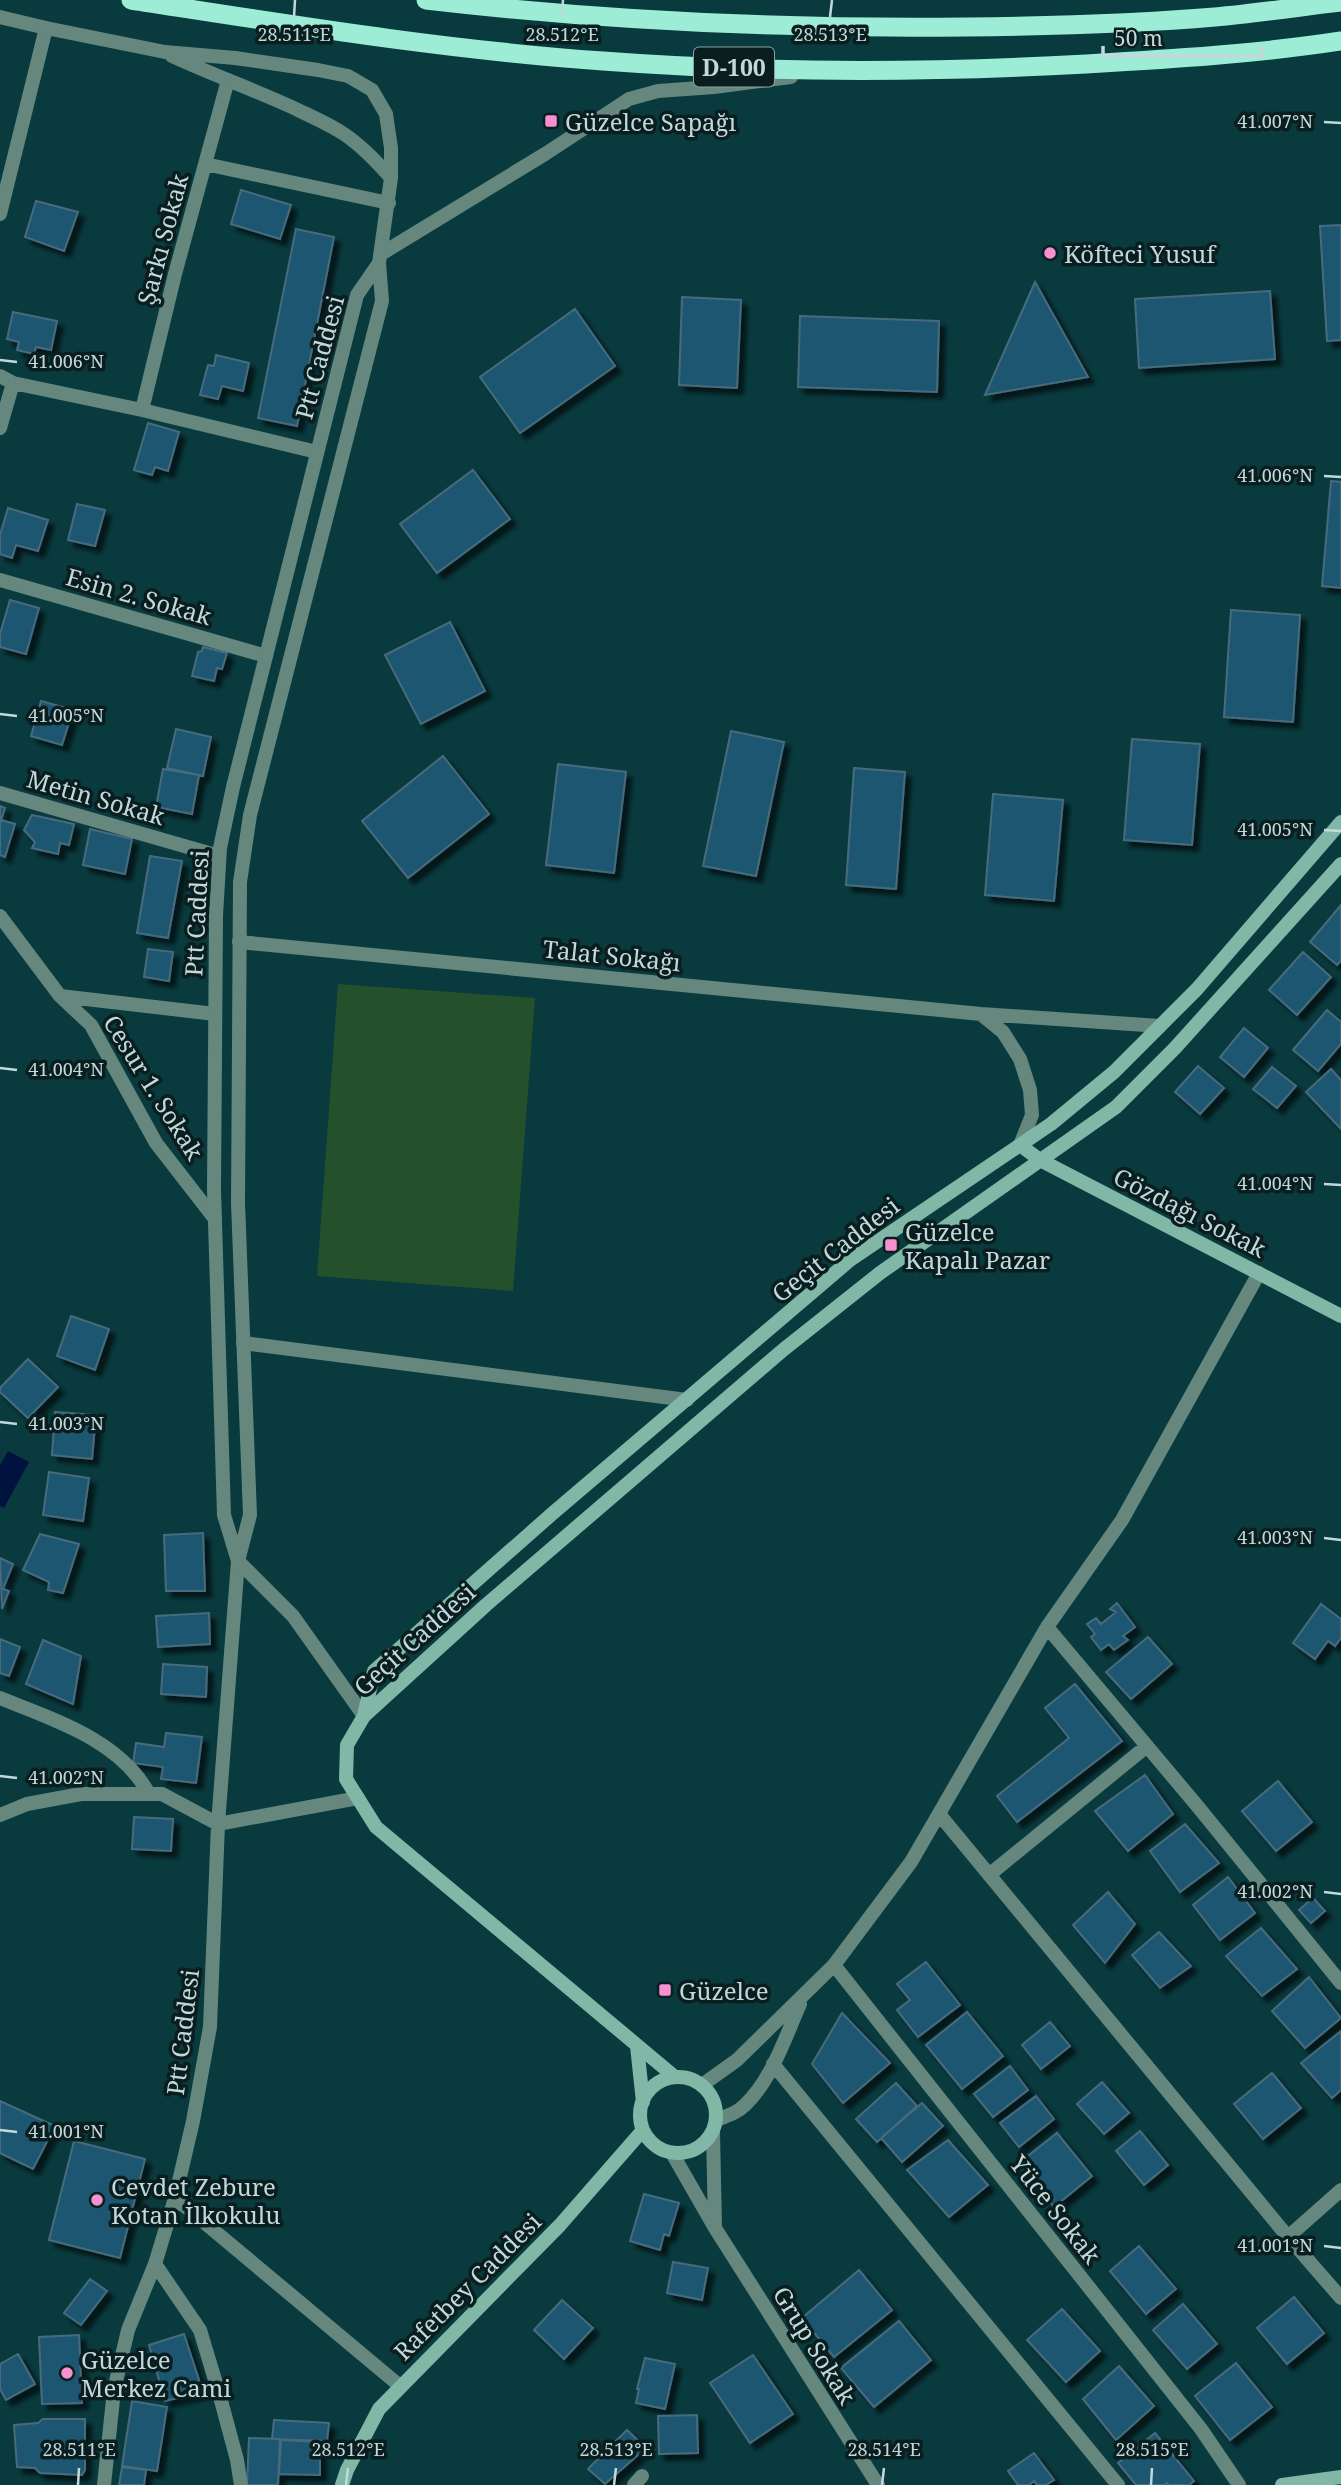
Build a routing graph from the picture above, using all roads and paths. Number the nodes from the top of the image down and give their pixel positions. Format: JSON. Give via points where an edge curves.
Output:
{"nodes":[{"id":1,"x":131,"y":0,"type":"edge"},
{"id":2,"x":427,"y":0,"type":"edge"},
{"id":3,"x":1341,"y":2,"type":"edge"},
{"id":4,"x":0,"y":17,"type":"edge"},
{"id":5,"x":46,"y":29,"type":"junction"},
{"id":6,"x":1341,"y":41,"type":"edge"},
{"id":7,"x":165,"y":52,"type":"junction"},
{"id":8,"x":838,"y":71,"type":"junction"},
{"id":9,"x":228,"y":80,"type":"junction"},
{"id":10,"x":205,"y":164,"type":"junction"},
{"id":11,"x":391,"y":178,"type":"junction"},
{"id":12,"x":388,"y":203,"type":"junction"},
{"id":13,"x":0,"y":214,"type":"edge"},
{"id":14,"x":380,"y":258,"type":"junction"},
{"id":15,"x":6,"y":380,"type":"edge"},
{"id":16,"x":142,"y":410,"type":"junction"},
{"id":17,"x":0,"y":428,"type":"edge"},
{"id":18,"x":317,"y":452,"type":"junction"},
{"id":19,"x":0,"y":580,"type":"edge"},
{"id":20,"x":266,"y":656,"type":"junction"},
{"id":21,"x":0,"y":793,"type":"edge"},
{"id":22,"x":1341,"y":822,"type":"edge"},
{"id":23,"x":219,"y":856,"type":"junction"},
{"id":24,"x":1341,"y":864,"type":"edge"},
{"id":25,"x":0,"y":916,"type":"edge"},
{"id":26,"x":239,"y":942,"type":"junction"},
{"id":27,"x":60,"y":996,"type":"junction"},
{"id":28,"x":215,"y":1014,"type":"junction"},
{"id":29,"x":981,"y":1014,"type":"junction"},
{"id":30,"x":1160,"y":1026,"type":"junction"},
{"id":31,"x":1020,"y":1145,"type":"junction"},
{"id":32,"x":1040,"y":1160,"type":"junction"},
{"id":33,"x":215,"y":1219,"type":"junction"},
{"id":34,"x":1259,"y":1273,"type":"junction"},
{"id":35,"x":1341,"y":1315,"type":"edge"},
{"id":36,"x":243,"y":1343,"type":"junction"},
{"id":37,"x":687,"y":1400,"type":"junction"},
{"id":38,"x":238,"y":1561,"type":"junction"},
{"id":39,"x":1047,"y":1627,"type":"junction"},
{"id":40,"x":0,"y":1698,"type":"edge"},
{"id":41,"x":364,"y":1716,"type":"junction"},
{"id":42,"x":1147,"y":1746,"type":"junction"},
{"id":43,"x":149,"y":1794,"type":"junction"},
{"id":44,"x":358,"y":1798,"type":"junction"},
{"id":45,"x":939,"y":1814,"type":"junction"},
{"id":46,"x":0,"y":1815,"type":"edge"},
{"id":47,"x":218,"y":1824,"type":"junction"},
{"id":48,"x":989,"y":1875,"type":"junction"},
{"id":49,"x":834,"y":1965,"type":"junction"},
{"id":50,"x":1341,"y":1983,"type":"edge"},
{"id":51,"x":803,"y":1997,"type":"junction"},
{"id":52,"x":637,"y":2046,"type":"junction"},
{"id":53,"x":773,"y":2064,"type":"junction"},
{"id":54,"x":675,"y":2077,"type":"junction"},
{"id":55,"x":702,"y":2085,"type":"junction"},
{"id":56,"x":643,"y":2102,"type":"junction"},
{"id":57,"x":715,"y":2126,"type":"junction"},
{"id":58,"x":643,"y":2130,"type":"junction"},
{"id":59,"x":672,"y":2153,"type":"junction"},
{"id":60,"x":1341,"y":2190,"type":"edge"},
{"id":61,"x":175,"y":2198,"type":"junction"},
{"id":62,"x":715,"y":2228,"type":"junction"},
{"id":63,"x":1288,"y":2237,"type":"junction"},
{"id":64,"x":155,"y":2264,"type":"junction"},
{"id":65,"x":1341,"y":2298,"type":"edge"},
{"id":66,"x":400,"y":2386,"type":"junction"},
{"id":67,"x":1341,"y":2477,"type":"edge"},
{"id":68,"x":104,"y":2485,"type":"edge"},
{"id":69,"x":241,"y":2485,"type":"edge"},
{"id":70,"x":342,"y":2485,"type":"edge"},
{"id":71,"x":878,"y":2485,"type":"edge"},
{"id":72,"x":1118,"y":2485,"type":"edge"},
{"id":73,"x":1239,"y":2485,"type":"edge"},
{"id":74,"x":1282,"y":2485,"type":"edge"}],
"edges":[{"from":1,"to":8,"type":"highway","number":"D-100","via":[[319,29],[589,60]]},
{"from":2,"to":3,"type":"highway","number":"D-100","via":[[543,13],[785,28],[1126,23]]},
{"from":4,"to":5,"type":"street"},
{"from":5,"to":7,"type":"street"},
{"from":5,"to":13,"type":"street"},
{"from":6,"to":8,"type":"highway","number":"D-100","via":[[1193,58]]},
{"from":7,"to":9,"type":"street"},
{"from":7,"to":11,"type":"street","via":[[348,76],[372,90],[386,114]]},
{"from":8,"to":14,"type":"street","via":[[659,91],[629,99]]},
{"from":9,"to":10,"type":"street","name":"Şarkı Sokak"},
{"from":9,"to":11,"type":"street","via":[[344,134]]},
{"from":10,"to":12,"type":"street"},
{"from":10,"to":16,"type":"street","name":"Şarkı Sokak"},
{"from":11,"to":12,"type":"street"},
{"from":12,"to":14,"type":"street"},
{"from":14,"to":18,"type":"street","name":"Ptt Caddesi","via":[[357,295]]},
{"from":14,"to":26,"type":"street","name":"Ptt Caddesi","via":[[382,301],[250,815],[240,882]]},
{"from":15,"to":16,"type":"street"},
{"from":15,"to":17,"type":"street"},
{"from":16,"to":18,"type":"street"},
{"from":18,"to":20,"type":"street","name":"Ptt Caddesi"},
{"from":19,"to":20,"type":"street","name":"Esin 2. Sokak"},
{"from":20,"to":23,"type":"street","name":"Ptt Caddesi"},
{"from":21,"to":23,"type":"street","name":"Metin Sokak"},
{"from":22,"to":30,"type":"main road","name":"Geçit Caddesi"},
{"from":23,"to":28,"type":"street","name":"Ptt Caddesi"},
{"from":24,"to":32,"type":"main road","name":"Geçit Caddesi","via":[[1116,1107]]},
{"from":25,"to":27,"type":"street","name":"Cesur 1. Sokak"},
{"from":26,"to":29,"type":"street","name":"Talat Sokağı"},
{"from":26,"to":36,"type":"street","name":"Ptt Caddesi","via":[[238,1203]]},
{"from":27,"to":28,"type":"street"},
{"from":27,"to":33,"type":"street","name":"Cesur 1. Sokak","via":[[91,1025],[156,1143]]},
{"from":28,"to":33,"type":"street","name":"Ptt Caddesi"},
{"from":29,"to":30,"type":"street","name":"Talat Sokağı"},
{"from":29,"to":31,"type":"street","via":[[1003,1032],[1020,1059],[1030,1090],[1032,1115]]},
{"from":30,"to":31,"type":"main road","name":"Geçit Caddesi","via":[[1114,1072]]},
{"from":31,"to":32,"type":"main road","name":"Gözdağı Sokak"},
{"from":31,"to":37,"type":"main road","name":"Geçit Caddesi","via":[[850,1260]]},
{"from":32,"to":34,"type":"main road","name":"Gözdağı Sokak"},
{"from":32,"to":41,"type":"main road","name":"Geçit Caddesi","via":[[880,1273],[782,1350]]},
{"from":33,"to":38,"type":"street","name":"Ptt Caddesi","via":[[224,1515]]},
{"from":34,"to":35,"type":"main road","name":"Gözdağı Sokak"},
{"from":34,"to":39,"type":"street","via":[[1122,1520]]},
{"from":36,"to":37,"type":"street"},
{"from":36,"to":38,"type":"street","name":"Ptt Caddesi","via":[[250,1515]]},
{"from":37,"to":41,"type":"main road","name":"Geçit Caddesi","via":[[374,1671]]},
{"from":38,"to":41,"type":"street","via":[[293,1616]]},
{"from":38,"to":47,"type":"street","name":"Ptt Caddesi"},
{"from":39,"to":42,"type":"street"},
{"from":39,"to":45,"type":"street"},
{"from":40,"to":43,"type":"street","via":[[104,1746],[136,1772]]},
{"from":41,"to":44,"type":"main road","via":[[347,1745],[346,1779]]},
{"from":42,"to":48,"type":"street"},
{"from":42,"to":50,"type":"street"},
{"from":43,"to":46,"type":"street","via":[[82,1794],[27,1804]]},
{"from":43,"to":47,"type":"street","via":[[162,1794]]},
{"from":44,"to":47,"type":"street"},
{"from":44,"to":52,"type":"main road","via":[[376,1827]]},
{"from":45,"to":48,"type":"street"},
{"from":45,"to":49,"type":"street","via":[[912,1862]]},
{"from":47,"to":61,"type":"street","name":"Ptt Caddesi","via":[[210,2027]]},
{"from":48,"to":63,"type":"street"},
{"from":49,"to":51,"type":"street"},
{"from":49,"to":73,"type":"street","name":"Yüce Sokak","via":[[1201,2429]]},
{"from":51,"to":53,"type":"street"},
{"from":51,"to":55,"type":"street","via":[[737,2060]]},
{"from":52,"to":54,"type":"main road"},
{"from":52,"to":56,"type":"main road"},
{"from":53,"to":57,"type":"street","via":[[745,2106]]},
{"from":53,"to":72,"type":"street"},
{"from":54,"to":55,"type":"main road"},
{"from":54,"to":56,"type":"main road","via":[[655,2085]]},
{"from":55,"to":57,"type":"main road","via":[[716,2107]]},
{"from":56,"to":58,"type":"main road"},
{"from":57,"to":59,"type":"main road","via":[[696,2149]]},
{"from":57,"to":62,"type":"street"},
{"from":58,"to":59,"type":"main road","via":[[660,2149]]},
{"from":58,"to":66,"type":"main road","name":"Rafetbey Caddesi","via":[[560,2225]]},
{"from":59,"to":62,"type":"street","name":"Grup Sokak"},
{"from":60,"to":63,"type":"street"},
{"from":61,"to":64,"type":"street","name":"Ptt Caddesi"},
{"from":61,"to":66,"type":"street"},
{"from":62,"to":71,"type":"street","name":"Grup Sokak"},
{"from":63,"to":65,"type":"street"},
{"from":64,"to":68,"type":"street","name":"Ptt Caddesi","via":[[125,2342],[114,2390]]},
{"from":64,"to":69,"type":"street","via":[[200,2330]]},
{"from":66,"to":70,"type":"main road","name":"Rafetbey Caddesi","via":[[379,2409]]},
{"from":67,"to":74,"type":"main road"}]}
